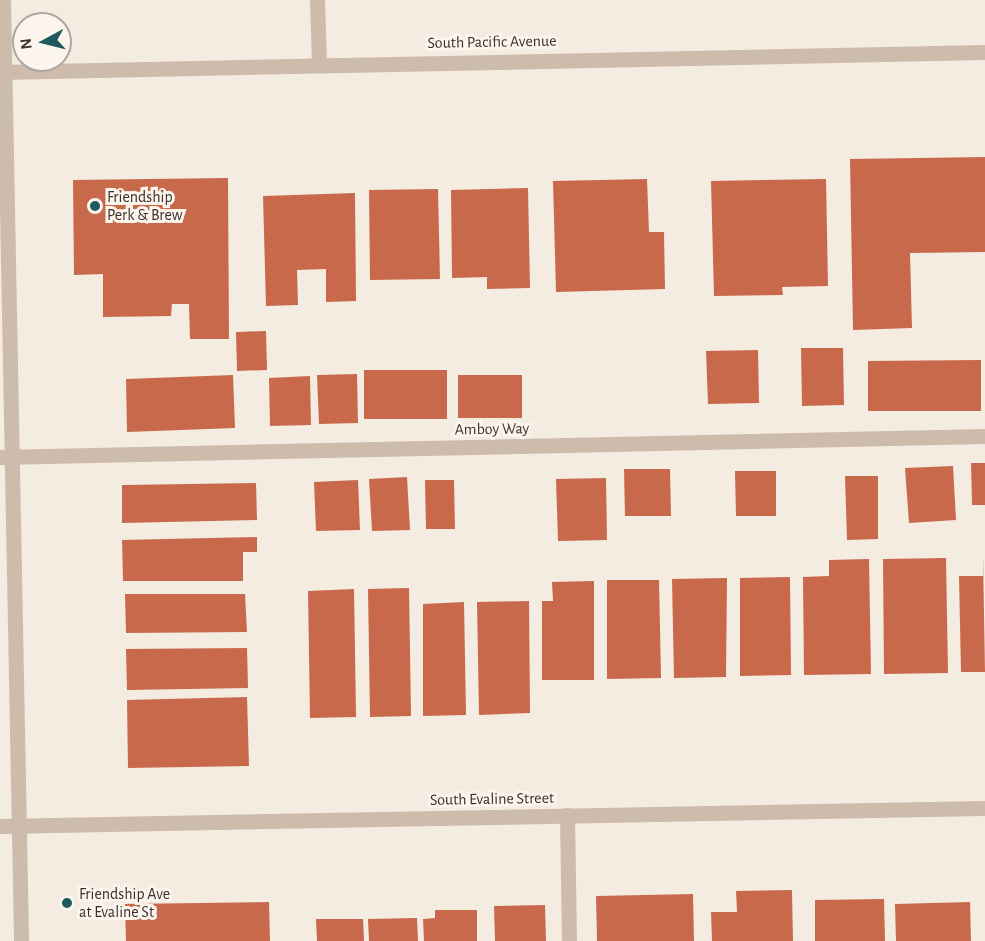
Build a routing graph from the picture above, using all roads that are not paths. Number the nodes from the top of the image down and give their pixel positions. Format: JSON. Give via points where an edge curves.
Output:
{"nodes":[{"id":1,"x":3,"y":0,"type":"edge"},
{"id":2,"x":317,"y":0,"type":"edge"},
{"id":3,"x":985,"y":52,"type":"edge"},
{"id":4,"x":319,"y":63,"type":"junction"},
{"id":5,"x":3,"y":72,"type":"edge"},
{"id":6,"x":985,"y":436,"type":"edge"},
{"id":7,"x":5,"y":457,"type":"edge"},
{"id":8,"x":985,"y":808,"type":"edge"},
{"id":9,"x":567,"y":815,"type":"junction"},
{"id":10,"x":0,"y":826,"type":"edge"},
{"id":11,"x":19,"y":826,"type":"junction"},
{"id":12,"x":21,"y":941,"type":"edge"},
{"id":13,"x":568,"y":941,"type":"edge"}],
"edges":[{"from":1,"to":5,"type":"street"},
{"from":2,"to":4,"type":"street"},
{"from":3,"to":4,"type":"street","name":"South Pacific Avenue"},
{"from":4,"to":5,"type":"street","name":"South Pacific Avenue"},
{"from":5,"to":7,"type":"street"},
{"from":6,"to":7,"type":"street","name":"Amboy Way"},
{"from":7,"to":11,"type":"street"},
{"from":8,"to":9,"type":"street","name":"South Evaline Street"},
{"from":9,"to":11,"type":"street","name":"South Evaline Street"},
{"from":9,"to":13,"type":"street"},
{"from":10,"to":11,"type":"street","name":"South Evaline Street"},
{"from":11,"to":12,"type":"street"}]}
